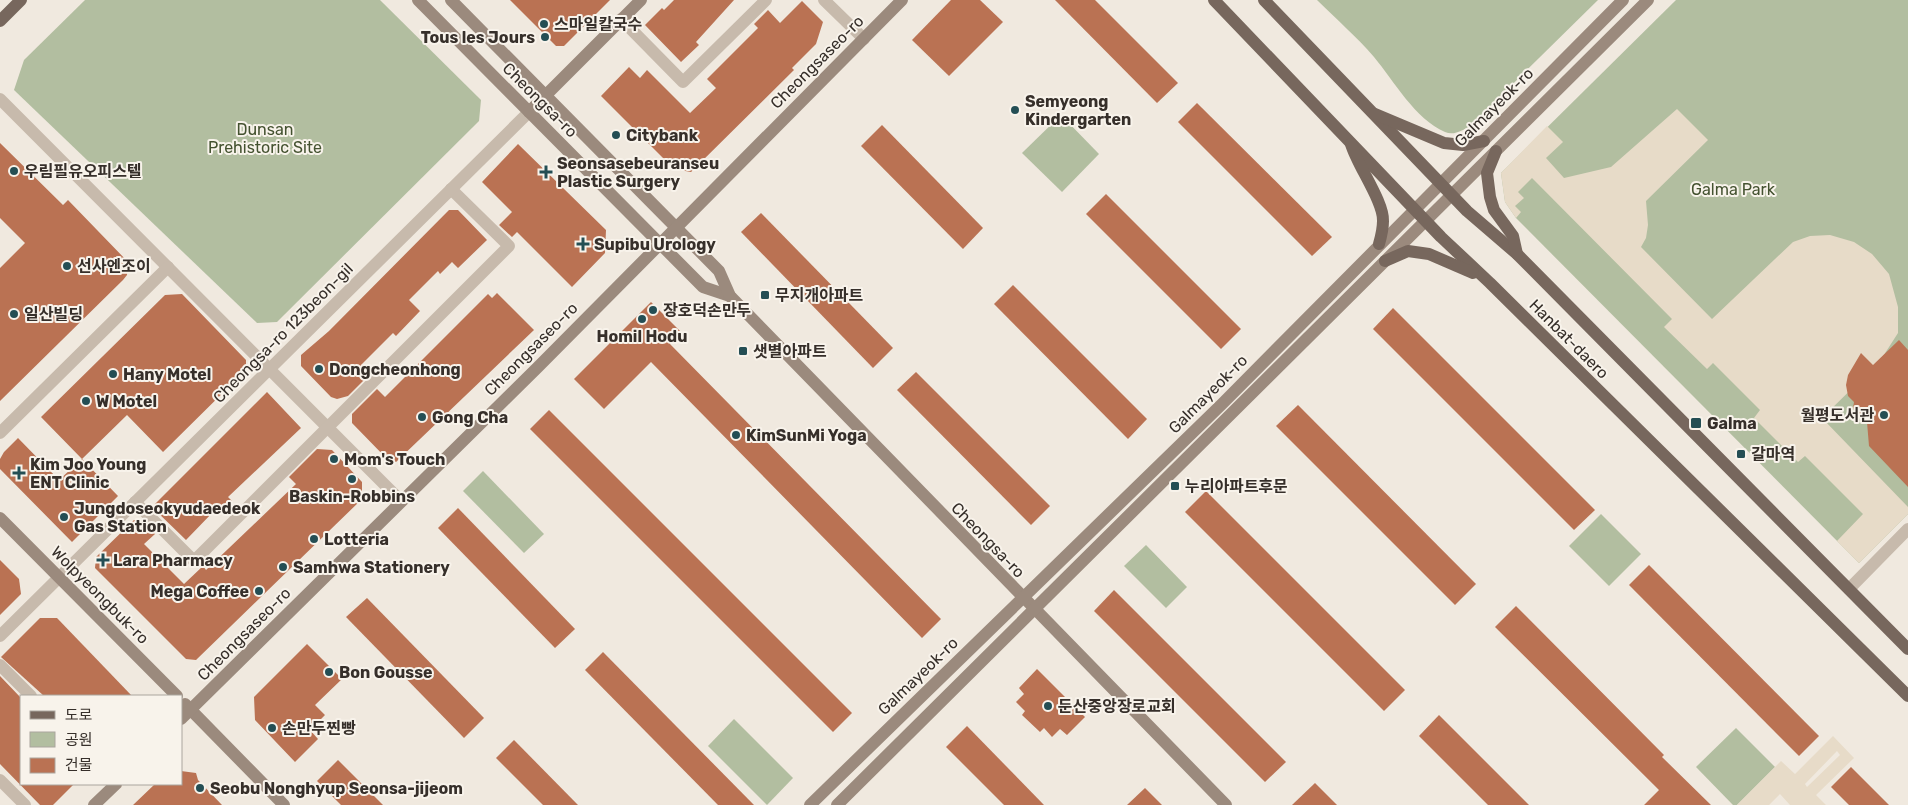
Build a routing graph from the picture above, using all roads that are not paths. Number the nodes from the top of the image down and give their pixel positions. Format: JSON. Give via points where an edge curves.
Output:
{"nodes":[{"id":1,"x":21,"y":0,"type":"edge"},
{"id":2,"x":418,"y":0,"type":"edge"},
{"id":3,"x":451,"y":0,"type":"edge"},
{"id":4,"x":640,"y":0,"type":"edge"},
{"id":5,"x":766,"y":0,"type":"edge"},
{"id":6,"x":824,"y":0,"type":"edge"},
{"id":7,"x":902,"y":0,"type":"edge"},
{"id":8,"x":1209,"y":0,"type":"edge"},
{"id":9,"x":1264,"y":0,"type":"edge"},
{"id":10,"x":1623,"y":0,"type":"edge"},
{"id":11,"x":1648,"y":0,"type":"edge"},
{"id":12,"x":1217,"y":4,"type":"edge"},
{"id":13,"x":621,"y":19,"type":"junction"},
{"id":14,"x":0,"y":21,"type":"edge"},
{"id":15,"x":864,"y":39,"type":"junction"},
{"id":16,"x":546,"y":95,"type":"junction"},
{"id":17,"x":0,"y":99,"type":"edge"},
{"id":18,"x":529,"y":112,"type":"junction"},
{"id":19,"x":1370,"y":112,"type":"junction"},
{"id":20,"x":1349,"y":140,"type":"junction"},
{"id":21,"x":1484,"y":140,"type":"junction"},
{"id":22,"x":1496,"y":151,"type":"junction"},
{"id":23,"x":1440,"y":184,"type":"junction"},
{"id":24,"x":451,"y":189,"type":"junction"},
{"id":25,"x":1452,"y":195,"type":"junction"},
{"id":26,"x":1414,"y":210,"type":"junction"},
{"id":27,"x":1425,"y":221,"type":"junction"},
{"id":28,"x":676,"y":228,"type":"junction"},
{"id":29,"x":660,"y":244,"type":"junction"},
{"id":30,"x":1380,"y":244,"type":"junction"},
{"id":31,"x":1517,"y":254,"type":"junction"},
{"id":32,"x":1385,"y":262,"type":"junction"},
{"id":33,"x":168,"y":267,"type":"junction"},
{"id":34,"x":1490,"y":283,"type":"junction"},
{"id":35,"x":730,"y":296,"type":"junction"},
{"id":36,"x":270,"y":369,"type":"junction"},
{"id":37,"x":328,"y":427,"type":"junction"},
{"id":38,"x":0,"y":433,"type":"edge"},
{"id":39,"x":401,"y":501,"type":"junction"},
{"id":40,"x":135,"y":502,"type":"junction"},
{"id":41,"x":0,"y":518,"type":"edge"},
{"id":42,"x":1908,"y":528,"type":"edge"},
{"id":43,"x":59,"y":577,"type":"junction"},
{"id":44,"x":1849,"y":589,"type":"junction"},
{"id":45,"x":1021,"y":598,"type":"junction"},
{"id":46,"x":1033,"y":610,"type":"junction"},
{"id":47,"x":0,"y":636,"type":"edge"},
{"id":48,"x":1908,"y":649,"type":"edge"},
{"id":49,"x":0,"y":665,"type":"edge"},
{"id":50,"x":30,"y":695,"type":"edge"},
{"id":51,"x":176,"y":695,"type":"edge"},
{"id":52,"x":1908,"y":696,"type":"edge"},
{"id":53,"x":182,"y":701,"type":"edge"},
{"id":54,"x":191,"y":710,"type":"junction"},
{"id":55,"x":182,"y":718,"type":"edge"},
{"id":56,"x":0,"y":780,"type":"edge"},
{"id":57,"x":115,"y":785,"type":"edge"},
{"id":58,"x":25,"y":805,"type":"edge"},
{"id":59,"x":94,"y":805,"type":"edge"},
{"id":60,"x":284,"y":805,"type":"edge"},
{"id":61,"x":810,"y":805,"type":"edge"},
{"id":62,"x":837,"y":805,"type":"edge"},
{"id":63,"x":1226,"y":805,"type":"edge"}],
"edges":[{"from":1,"to":14,"type":"main road"},
{"from":2,"to":18,"type":"street","name":"Cheongsa-ro"},
{"from":3,"to":16,"type":"street","name":"Cheongsa-ro"},
{"from":4,"to":13,"type":"street"},
{"from":5,"to":13,"type":"street","via":[[683,82]]},
{"from":6,"to":15,"type":"street"},
{"from":7,"to":15,"type":"street","name":"Cheongsaseo-ro"},
{"from":8,"to":12,"type":"main road","name":"Hanbat-daero"},
{"from":9,"to":19,"type":"main road","name":"Hanbat-daero"},
{"from":10,"to":21,"type":"street","name":"Galmayeok-ro"},
{"from":11,"to":22,"type":"street","name":"Galmayeok-ro"},
{"from":12,"to":20,"type":"main road","name":"Hanbat-daero"},
{"from":13,"to":16,"type":"street"},
{"from":15,"to":28,"type":"street","name":"Cheongsaseo-ro"},
{"from":16,"to":18,"type":"street"},
{"from":16,"to":28,"type":"street","name":"Cheongsa-ro"},
{"from":17,"to":33,"type":"street"},
{"from":18,"to":24,"type":"street","name":"Cheongsa-ro 123beon-gil"},
{"from":18,"to":29,"type":"street","name":"Cheongsa-ro"},
{"from":19,"to":21,"type":"main road","via":[[1444,143]]},
{"from":19,"to":23,"type":"main road","name":"Hanbat-daero"},
{"from":20,"to":26,"type":"main road","name":"Hanbat-daero"},
{"from":20,"to":30,"type":"main road","via":[[1384,219]]},
{"from":21,"to":23,"type":"street","name":"Galmayeok-ro"},
{"from":22,"to":25,"type":"street","name":"Galmayeok-ro"},
{"from":22,"to":31,"type":"main road","via":[[1487,173],[1490,197],[1494,210],[1513,236]]},
{"from":23,"to":25,"type":"main road","name":"Hanbat-daero"},
{"from":23,"to":26,"type":"street","name":"Galmayeok-ro"},
{"from":24,"to":36,"type":"street","name":"Cheongsa-ro 123beon-gil"},
{"from":24,"to":37,"type":"street","via":[[509,246]]},
{"from":25,"to":27,"type":"street","name":"Galmayeok-ro"},
{"from":25,"to":31,"type":"main road","name":"Hanbat-daero"},
{"from":26,"to":27,"type":"main road","name":"Hanbat-daero"},
{"from":26,"to":30,"type":"street","name":"Galmayeok-ro"},
{"from":27,"to":32,"type":"street","name":"Galmayeok-ro"},
{"from":27,"to":34,"type":"main road","name":"Hanbat-daero"},
{"from":28,"to":29,"type":"street","name":"Cheongsaseo-ro"},
{"from":28,"to":35,"type":"street","name":"Cheongsa-ro","via":[[719,272]]},
{"from":29,"to":35,"type":"street","name":"Cheongsa-ro","via":[[703,287]]},
{"from":29,"to":39,"type":"street","name":"Cheongsaseo-ro"},
{"from":30,"to":45,"type":"street","name":"Galmayeok-ro","via":[[1222,404]]},
{"from":31,"to":44,"type":"main road","name":"Hanbat-daero"},
{"from":32,"to":34,"type":"main road","via":[[1408,251],[1429,254]]},
{"from":32,"to":46,"type":"street","name":"Galmayeok-ro"},
{"from":33,"to":36,"type":"street"},
{"from":33,"to":38,"type":"street"},
{"from":34,"to":52,"type":"main road","name":"Hanbat-daero"},
{"from":35,"to":45,"type":"street","name":"Cheongsa-ro"},
{"from":36,"to":37,"type":"street"},
{"from":36,"to":40,"type":"street","name":"Cheongsa-ro 123beon-gil"},
{"from":37,"to":39,"type":"street"},
{"from":37,"to":40,"type":"street","via":[[194,561]]},
{"from":39,"to":54,"type":"street","name":"Cheongsaseo-ro"},
{"from":40,"to":43,"type":"street","name":"Cheongsa-ro 123beon-gil"},
{"from":41,"to":43,"type":"street","name":"Wolpyeongbuk-ro"},
{"from":42,"to":44,"type":"street"},
{"from":43,"to":47,"type":"street","name":"Cheongsa-ro 123beon-gil"},
{"from":43,"to":51,"type":"street","name":"Wolpyeongbuk-ro"},
{"from":44,"to":48,"type":"main road","name":"Hanbat-daero"},
{"from":45,"to":46,"type":"street","name":"Cheongsa-ro"},
{"from":45,"to":61,"type":"street","name":"Galmayeok-ro"},
{"from":46,"to":62,"type":"street","name":"Galmayeok-ro"},
{"from":46,"to":63,"type":"street","name":"Cheongsa-ro"},
{"from":49,"to":50,"type":"street"},
{"from":53,"to":54,"type":"street"},
{"from":54,"to":55,"type":"street","name":"Cheongsaseo-ro"},
{"from":54,"to":60,"type":"street"},
{"from":56,"to":58,"type":"street"},
{"from":57,"to":59,"type":"street"}]}
